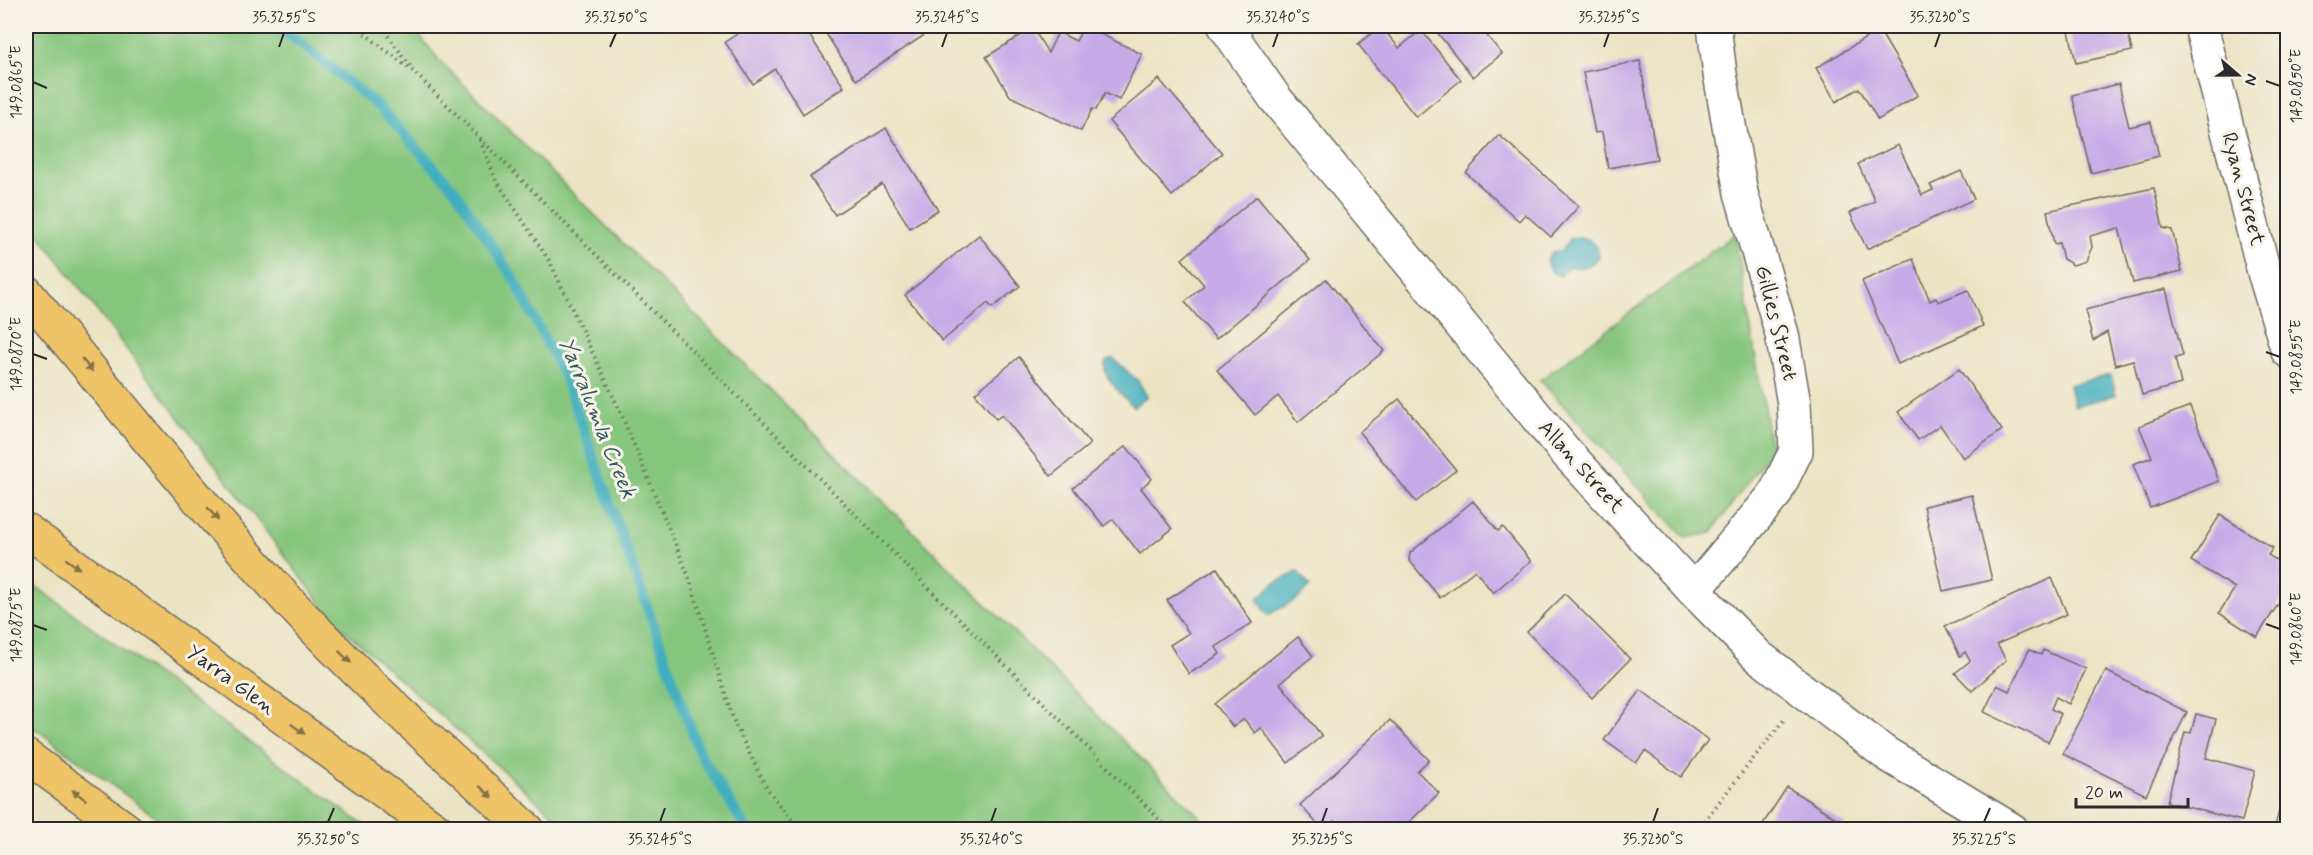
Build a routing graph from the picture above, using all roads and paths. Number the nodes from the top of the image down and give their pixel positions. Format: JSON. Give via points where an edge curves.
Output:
{"nodes":[{"id":1,"x":355,"y":26,"type":"edge"},
{"id":2,"x":381,"y":26,"type":"edge"},
{"id":3,"x":1225,"y":26,"type":"edge"},
{"id":4,"x":1713,"y":26,"type":"edge"},
{"id":5,"x":2201,"y":26,"type":"edge"},
{"id":6,"x":414,"y":72,"type":"junction"},
{"id":7,"x":478,"y":136,"type":"junction"},
{"id":8,"x":26,"y":292,"type":"edge"},
{"id":9,"x":2288,"y":351,"type":"edge"},
{"id":10,"x":26,"y":530,"type":"edge"},
{"id":11,"x":1694,"y":591,"type":"junction"},
{"id":12,"x":1792,"y":711,"type":"dead end"},
{"id":13,"x":26,"y":756,"type":"edge"},
{"id":14,"x":127,"y":830,"type":"edge"},
{"id":15,"x":437,"y":830,"type":"edge"},
{"id":16,"x":528,"y":830,"type":"edge"},
{"id":17,"x":800,"y":830,"type":"edge"},
{"id":18,"x":1170,"y":830,"type":"edge"},
{"id":19,"x":1697,"y":830,"type":"edge"},
{"id":20,"x":2012,"y":830,"type":"edge"}],
"edges":[{"from":1,"to":6,"type":"path"},
{"from":2,"to":6,"type":"path"},
{"from":3,"to":11,"type":"street","name":"Allan Street","via":[[1275,98],[1557,441]]},
{"from":4,"to":11,"type":"street","name":"Gillies Street","via":[[1741,193],[1782,334],[1794,404],[1796,451],[1775,494]]},
{"from":5,"to":9,"type":"street","name":"Ryan Street"},
{"from":6,"to":7,"type":"path"},
{"from":7,"to":17,"type":"path","via":[[496,180],[550,262],[620,411],[689,577],[734,722],[766,787]]},
{"from":7,"to":18,"type":"path"},
{"from":8,"to":16,"type":"highway","one_way":true,"via":[[246,554],[317,630]]},
{"from":10,"to":15,"type":"highway","name":"Yarra Glen","one_way":true},
{"from":11,"to":20,"type":"street","name":"Allan Street","via":[[1758,656],[1885,753]]},
{"from":12,"to":19,"type":"path"},
{"from":14,"to":13,"type":"highway","one_way":true}]}
